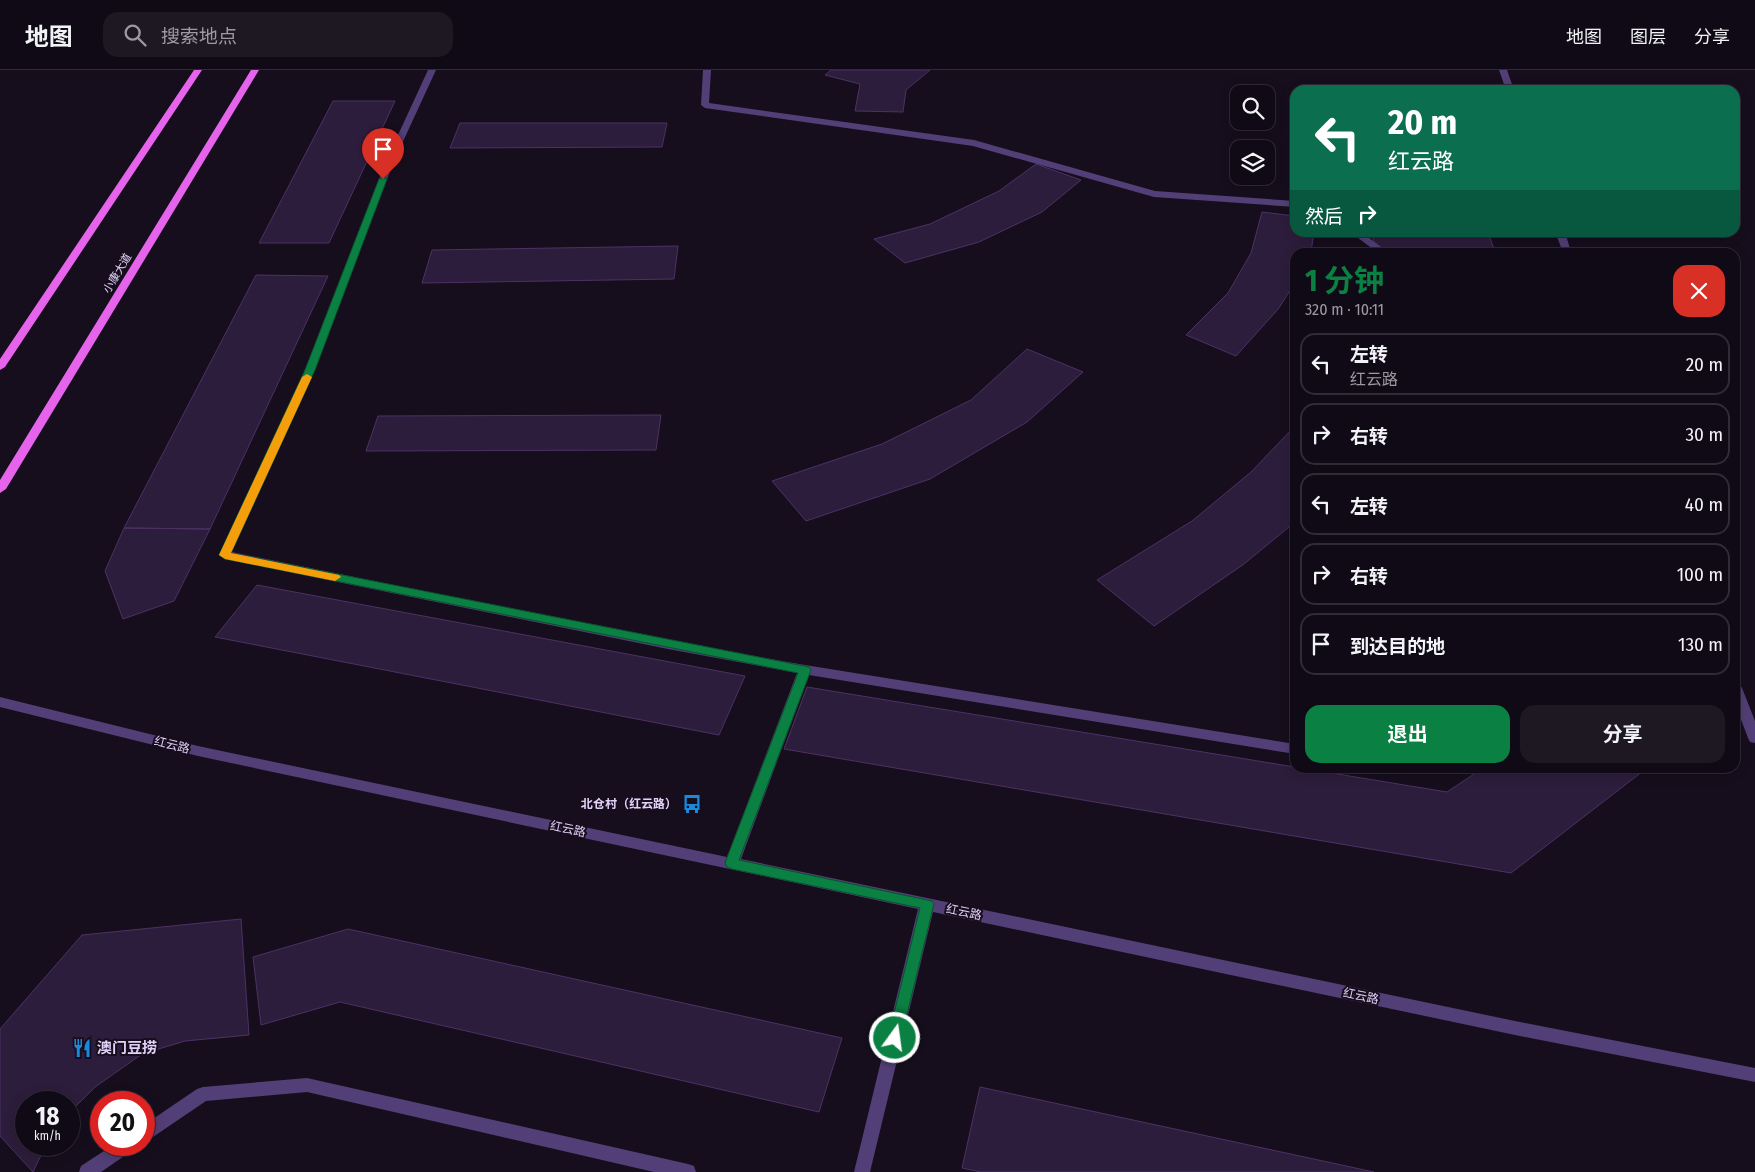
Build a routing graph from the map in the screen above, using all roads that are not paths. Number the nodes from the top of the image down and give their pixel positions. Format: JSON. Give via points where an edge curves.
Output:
{"nodes":[{"id":1,"x":198,"y":70,"type":"edge"},
{"id":2,"x":255,"y":70,"type":"edge"},
{"id":3,"x":432,"y":70,"type":"edge"},
{"id":4,"x":707,"y":70,"type":"edge"},
{"id":5,"x":1503,"y":70,"type":"edge"},
{"id":6,"x":1508,"y":85,"type":"edge"},
{"id":7,"x":1290,"y":204,"type":"edge"},
{"id":8,"x":1361,"y":237,"type":"edge"},
{"id":9,"x":1377,"y":248,"type":"edge"},
{"id":10,"x":0,"y":367,"type":"edge"},
{"id":11,"x":0,"y":489,"type":"edge"},
{"id":12,"x":805,"y":670,"type":"junction"},
{"id":13,"x":1740,"y":700,"type":"edge"},
{"id":14,"x":0,"y":702,"type":"edge"},
{"id":15,"x":1755,"y":738,"type":"edge"},
{"id":16,"x":1290,"y":748,"type":"edge"},
{"id":17,"x":732,"y":863,"type":"junction"},
{"id":18,"x":927,"y":904,"type":"junction"},
{"id":19,"x":1755,"y":1075,"type":"edge"},
{"id":20,"x":155,"y":1127,"type":"edge"},
{"id":21,"x":111,"y":1156,"type":"edge"},
{"id":22,"x":87,"y":1172,"type":"edge"},
{"id":23,"x":688,"y":1172,"type":"edge"},
{"id":24,"x":862,"y":1172,"type":"edge"}],
"edges":[{"from":1,"to":10,"type":"main road"},
{"from":2,"to":11,"type":"main road","name":"小康大道"},
{"from":3,"to":12,"type":"street","via":[[390,161],[310,370],[225,555]]},
{"from":4,"to":7,"type":"street","via":[[705,105],[974,143],[1154,194]]},
{"from":5,"to":6,"type":"street"},
{"from":8,"to":9,"type":"street"},
{"from":12,"to":16,"type":"street"},
{"from":12,"to":17,"type":"street"},
{"from":13,"to":15,"type":"street"},
{"from":14,"to":17,"type":"street","name":"红云路","via":[[198,751]]},
{"from":17,"to":18,"type":"street","name":"红云路"},
{"from":18,"to":19,"type":"street","name":"红云路","via":[[1515,1028]]},
{"from":18,"to":24,"type":"street"},
{"from":20,"to":23,"type":"street","via":[[204,1094],[307,1085]]},
{"from":21,"to":22,"type":"street"}]}
